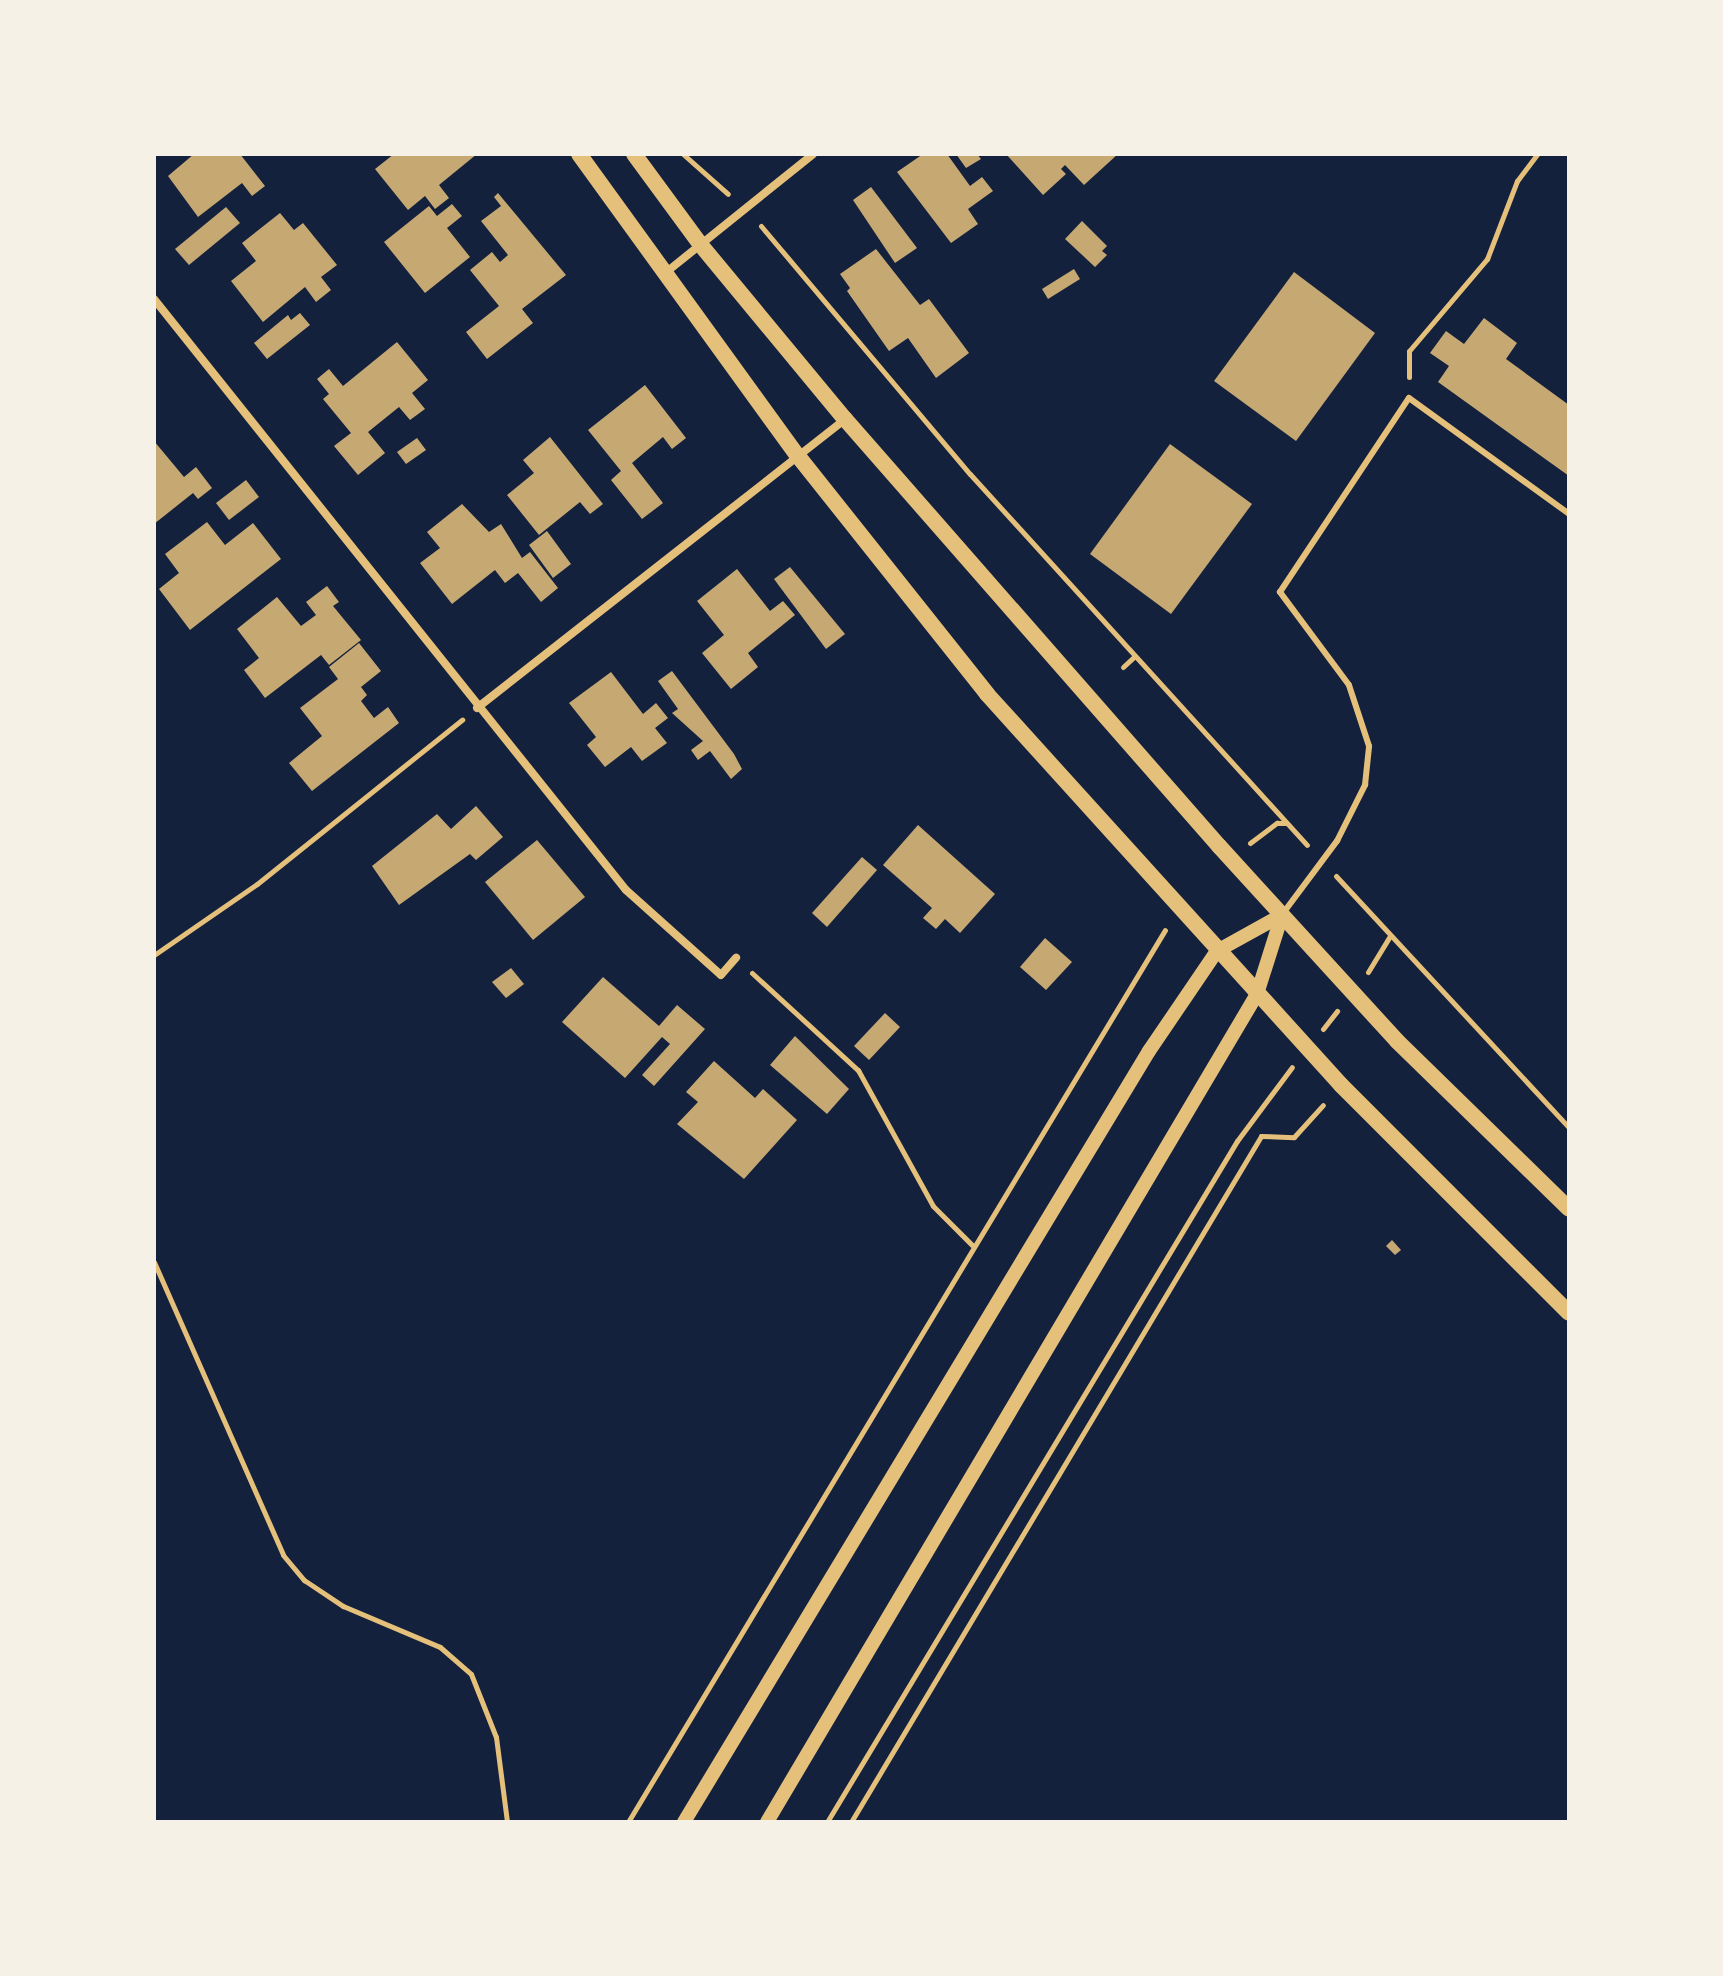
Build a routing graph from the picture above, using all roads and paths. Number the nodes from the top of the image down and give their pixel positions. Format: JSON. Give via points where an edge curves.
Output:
{"nodes":[{"id":1,"x":579,"y":154,"type":"edge"},
{"id":2,"x":634,"y":154,"type":"edge"},
{"id":3,"x":683,"y":154,"type":"edge"},
{"id":4,"x":813,"y":154,"type":"edge"},
{"id":5,"x":1537,"y":154,"type":"edge"},
{"id":6,"x":744,"y":209,"type":"junction"},
{"id":7,"x":700,"y":244,"type":"junction"},
{"id":8,"x":662,"y":275,"type":"junction"},
{"id":9,"x":154,"y":299,"type":"edge"},
{"id":10,"x":1409,"y":398,"type":"junction"},
{"id":11,"x":845,"y":419,"type":"junction"},
{"id":12,"x":798,"y":456,"type":"junction"},
{"id":13,"x":1569,"y":514,"type":"edge"},
{"id":14,"x":1135,"y":656,"type":"junction"},
{"id":15,"x":1123,"y":667,"type":"dead end"},
{"id":16,"x":477,"y":708,"type":"junction"},
{"id":17,"x":1322,"y":861,"type":"junction"},
{"id":18,"x":1179,"y":907,"type":"junction"},
{"id":19,"x":1282,"y":915,"type":"junction"},
{"id":20,"x":1217,"y":951,"type":"junction"},
{"id":21,"x":154,"y":955,"type":"edge"},
{"id":22,"x":736,"y":958,"type":"joint"},
{"id":23,"x":1257,"y":994,"type":"junction"},
{"id":24,"x":1308,"y":1049,"type":"junction"},
{"id":25,"x":1341,"y":1085,"type":"junction"},
{"id":26,"x":1569,"y":1128,"type":"edge"},
{"id":27,"x":1569,"y":1209,"type":"edge"},
{"id":28,"x":972,"y":1245,"type":"junction"},
{"id":29,"x":154,"y":1262,"type":"edge"},
{"id":30,"x":1569,"y":1313,"type":"edge"},
{"id":31,"x":507,"y":1822,"type":"edge"},
{"id":32,"x":628,"y":1822,"type":"edge"},
{"id":33,"x":684,"y":1822,"type":"edge"},
{"id":34,"x":767,"y":1822,"type":"edge"},
{"id":35,"x":827,"y":1822,"type":"edge"},
{"id":36,"x":851,"y":1822,"type":"edge"}],
"edges":[{"from":1,"to":8,"type":"main road"},
{"from":2,"to":7,"type":"main road"},
{"from":3,"to":6,"type":"path"},
{"from":4,"to":6,"type":"street"},
{"from":5,"to":10,"type":"path","via":[[1517,181],[1487,259],[1409,351]]},
{"from":6,"to":7,"type":"street"},
{"from":6,"to":14,"type":"path","via":[[970,474]]},
{"from":7,"to":8,"type":"street"},
{"from":7,"to":11,"type":"main road"},
{"from":8,"to":12,"type":"main road"},
{"from":9,"to":16,"type":"street"},
{"from":10,"to":13,"type":"lane"},
{"from":10,"to":17,"type":"lane","via":[[1280,592],[1349,685],[1369,746],[1365,785]]},
{"from":11,"to":12,"type":"street"},
{"from":11,"to":19,"type":"main road"},
{"from":12,"to":16,"type":"street"},
{"from":12,"to":18,"type":"main road","via":[[987,694]]},
{"from":14,"to":15,"type":"path"},
{"from":14,"to":17,"type":"path"},
{"from":16,"to":21,"type":"path","via":[[257,884]]},
{"from":16,"to":22,"type":"street","via":[[626,890],[721,975]]},
{"from":17,"to":19,"type":"lane"},
{"from":17,"to":26,"type":"path"},
{"from":18,"to":20,"type":"main road"},
{"from":18,"to":28,"type":"path"},
{"from":19,"to":20,"type":"street"},
{"from":19,"to":23,"type":"street"},
{"from":19,"to":27,"type":"main road","via":[[1397,1041]]},
{"from":20,"to":23,"type":"main road"},
{"from":20,"to":33,"type":"street","via":[[1128,1083]]},
{"from":22,"to":28,"type":"path","via":[[858,1070],[933,1206]]},
{"from":23,"to":24,"type":"main road"},
{"from":23,"to":34,"type":"street"},
{"from":24,"to":25,"type":"main road"},
{"from":24,"to":35,"type":"path","via":[[1237,1141]]},
{"from":25,"to":30,"type":"main road"},
{"from":25,"to":36,"type":"path","via":[[1294,1137],[1261,1136]]},
{"from":28,"to":32,"type":"path"},
{"from":29,"to":31,"type":"path","via":[[283,1555],[304,1580],[343,1606],[440,1647],[471,1674],[496,1737]]}]}
